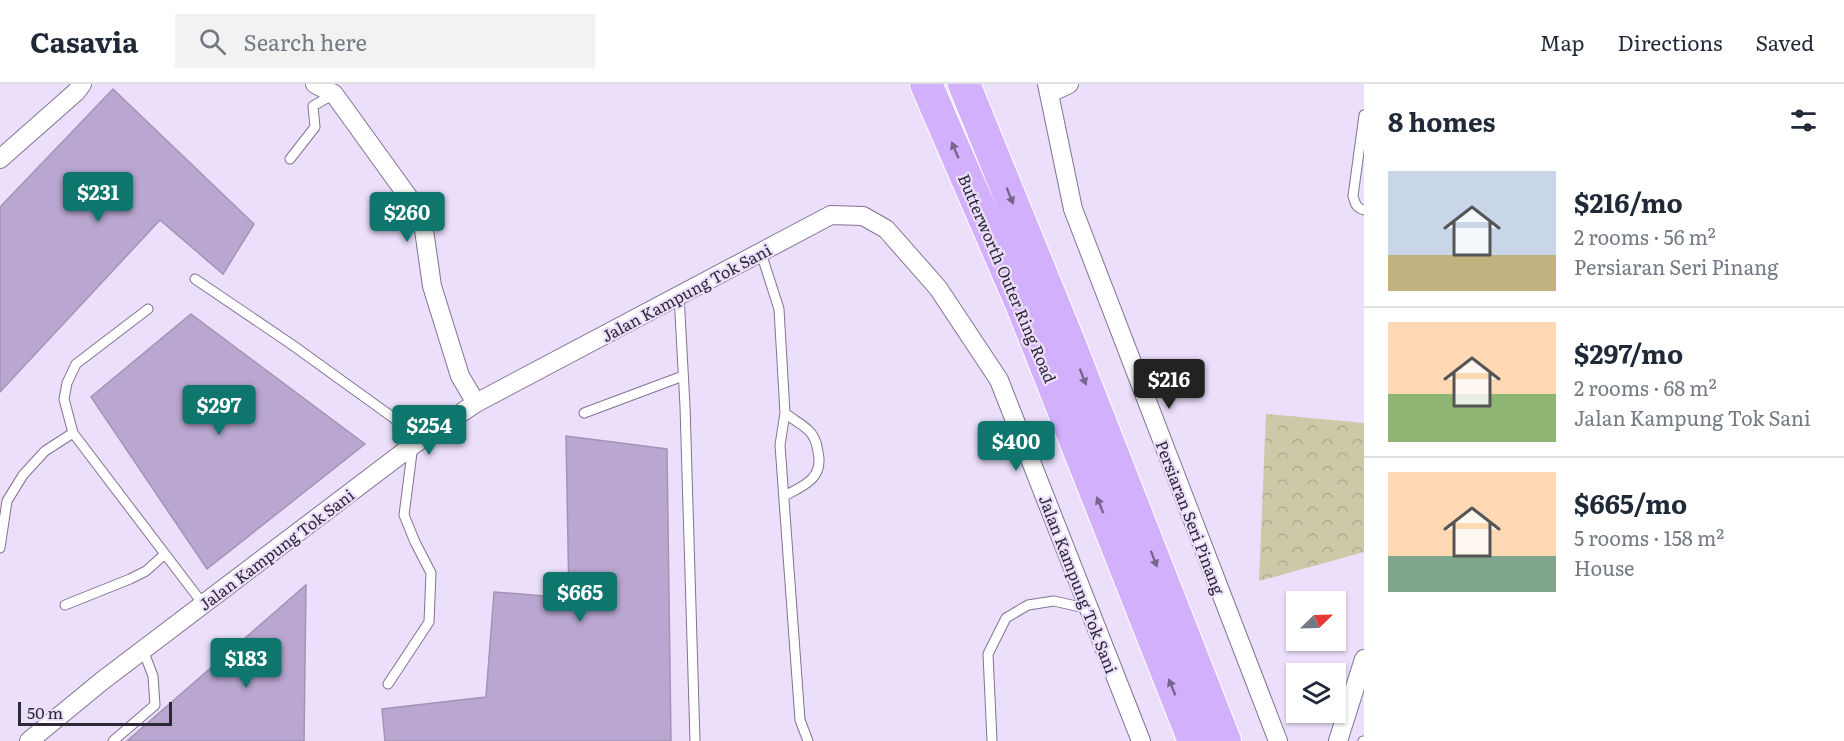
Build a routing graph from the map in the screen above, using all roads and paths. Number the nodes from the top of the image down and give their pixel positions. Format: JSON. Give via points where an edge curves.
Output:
{"nodes":[{"id":1,"x":82,"y":84,"type":"edge"},
{"id":2,"x":315,"y":84,"type":"edge"},
{"id":3,"x":926,"y":84,"type":"edge"},
{"id":4,"x":964,"y":84,"type":"edge"},
{"id":5,"x":1069,"y":84,"type":"edge"},
{"id":6,"x":340,"y":89,"type":"edge"},
{"id":7,"x":1049,"y":89,"type":"edge"},
{"id":8,"x":1364,"y":116,"type":"edge"},
{"id":9,"x":0,"y":159,"type":"edge"},
{"id":10,"x":290,"y":159,"type":"dead end"},
{"id":11,"x":1364,"y":210,"type":"edge"},
{"id":12,"x":761,"y":253,"type":"junction"},
{"id":13,"x":195,"y":279,"type":"dead end"},
{"id":14,"x":679,"y":295,"type":"junction"},
{"id":15,"x":148,"y":309,"type":"dead end"},
{"id":16,"x":683,"y":376,"type":"junction"},
{"id":17,"x":476,"y":403,"type":"junction"},
{"id":18,"x":584,"y":413,"type":"dead end"},
{"id":19,"x":785,"y":414,"type":"junction"},
{"id":20,"x":73,"y":432,"type":"junction"},
{"id":21,"x":413,"y":445,"type":"junction"},
{"id":22,"x":784,"y":496,"type":"junction"},
{"id":23,"x":0,"y":548,"type":"edge"},
{"id":24,"x":165,"y":554,"type":"junction"},
{"id":25,"x":203,"y":604,"type":"junction"},
{"id":26,"x":65,"y":605,"type":"dead end"},
{"id":27,"x":1089,"y":609,"type":"junction"},
{"id":28,"x":143,"y":650,"type":"junction"},
{"id":29,"x":1364,"y":659,"type":"edge"},
{"id":30,"x":388,"y":684,"type":"dead end"},
{"id":31,"x":28,"y":741,"type":"edge"},
{"id":32,"x":113,"y":741,"type":"edge"},
{"id":33,"x":695,"y":741,"type":"edge"},
{"id":34,"x":807,"y":741,"type":"edge"},
{"id":35,"x":992,"y":741,"type":"edge"},
{"id":36,"x":1140,"y":741,"type":"edge"},
{"id":37,"x":1194,"y":741,"type":"edge"},
{"id":38,"x":1225,"y":741,"type":"edge"},
{"id":39,"x":1278,"y":741,"type":"edge"},
{"id":40,"x":1338,"y":741,"type":"edge"}],
"edges":[{"from":1,"to":9,"type":"street"},
{"from":2,"to":6,"type":"street"},
{"from":37,"to":3,"type":"highway","name":"Butterworth Outer Ring Road","one_way":true,"via":[[1022,306]]},
{"from":4,"to":38,"type":"highway","name":"Butterworth Outer Ring Road","one_way":true},
{"from":5,"to":7,"type":"street"},
{"from":6,"to":10,"type":"lane","via":[[313,106],[315,127]]},
{"from":6,"to":17,"type":"street","via":[[412,202],[424,230],[432,285],[460,376]]},
{"from":7,"to":39,"type":"street","name":"Persiaran Seri Pinang","via":[[1073,208]]},
{"from":8,"to":11,"type":"lane","via":[[1353,196],[1355,204]]},
{"from":12,"to":14,"type":"street","name":"Jalan Kampung Tok Sani"},
{"from":12,"to":19,"type":"lane","via":[[779,309]]},
{"from":12,"to":27,"type":"street","name":"Jalan Kampung Tok Sani","via":[[831,215],[862,216],[886,229],[938,288],[999,380]]},
{"from":13,"to":21,"type":"lane","via":[[395,419]]},
{"from":14,"to":16,"type":"lane"},
{"from":14,"to":17,"type":"street","name":"Jalan Kampung Tok Sani"},
{"from":15,"to":20,"type":"lane","via":[[76,364],[64,399]]},
{"from":16,"to":18,"type":"lane"},
{"from":16,"to":33,"type":"lane"},
{"from":17,"to":21,"type":"street","name":"Jalan Kampung Tok Sani"},
{"from":19,"to":22,"type":"lane","via":[[780,446]]},
{"from":19,"to":22,"type":"lane","via":[[810,431],[819,457],[818,471],[806,486]]},
{"from":20,"to":23,"type":"lane","via":[[45,451],[23,475],[7,501]]},
{"from":20,"to":24,"type":"lane"},
{"from":21,"to":25,"type":"street","name":"Jalan Kampung Tok Sani"},
{"from":21,"to":30,"type":"lane","via":[[404,515],[431,573],[429,622]]},
{"from":22,"to":34,"type":"lane","via":[[800,720]]},
{"from":24,"to":25,"type":"lane"},
{"from":24,"to":26,"type":"lane","via":[[146,571]]},
{"from":25,"to":28,"type":"street","name":"Jalan Kampung Tok Sani"},
{"from":27,"to":35,"type":"lane","via":[[1054,601],[1028,605],[1006,618],[988,654]]},
{"from":27,"to":36,"type":"street","name":"Jalan Kampung Tok Sani"},
{"from":28,"to":31,"type":"street","name":"Jalan Kampung Tok Sani"},
{"from":28,"to":32,"type":"lane","via":[[153,676],[156,705]]},
{"from":29,"to":40,"type":"street"}]}
